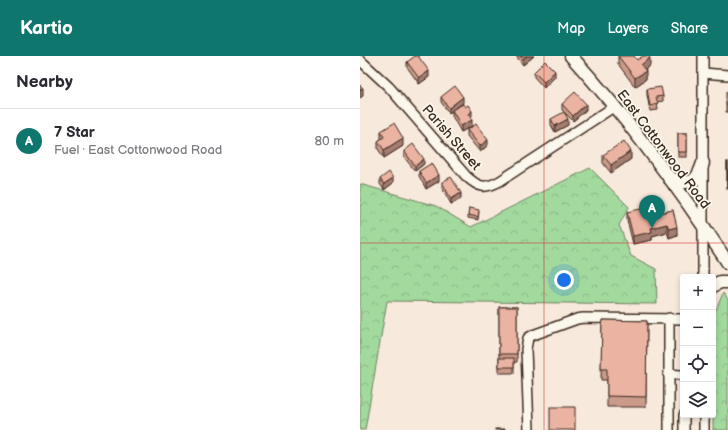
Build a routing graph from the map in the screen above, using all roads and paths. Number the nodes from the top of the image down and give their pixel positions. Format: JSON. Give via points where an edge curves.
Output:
{"nodes":[{"id":1,"x":572,"y":56,"type":"edge"},
{"id":2,"x":703,"y":56,"type":"edge"},
{"id":3,"x":360,"y":60,"type":"edge"},
{"id":4,"x":703,"y":73,"type":"junction"},
{"id":5,"x":728,"y":75,"type":"edge"},
{"id":6,"x":615,"y":106,"type":"junction"},
{"id":7,"x":703,"y":163,"type":"junction"},
{"id":8,"x":669,"y":178,"type":"junction"},
{"id":9,"x":703,"y":224,"type":"junction"},
{"id":10,"x":728,"y":263,"type":"edge"},
{"id":11,"x":703,"y":274,"type":"edge"},
{"id":12,"x":728,"y":282,"type":"edge"},
{"id":13,"x":716,"y":284,"type":"edge"},
{"id":14,"x":669,"y":318,"type":"junction"},
{"id":15,"x":680,"y":319,"type":"edge"},
{"id":16,"x":668,"y":374,"type":"junction"},
{"id":17,"x":680,"y":375,"type":"edge"},
{"id":18,"x":684,"y":418,"type":"edge"},
{"id":19,"x":704,"y":418,"type":"edge"},
{"id":20,"x":529,"y":430,"type":"edge"},
{"id":21,"x":669,"y":430,"type":"edge"},
{"id":22,"x":684,"y":430,"type":"edge"},
{"id":23,"x":704,"y":430,"type":"edge"}],
"edges":[{"from":1,"to":6,"type":"main road","name":"East Cottonwood Road"},
{"from":2,"to":4,"type":"street"},
{"from":3,"to":6,"type":"street","name":"Parish Street","via":[[389,87],[466,176],[481,187],[500,181]]},
{"from":4,"to":5,"type":"street"},
{"from":4,"to":7,"type":"street"},
{"from":6,"to":8,"type":"main road","name":"East Cottonwood Road"},
{"from":7,"to":8,"type":"main road","via":[[699,174],[692,182]]},
{"from":7,"to":9,"type":"street"},
{"from":8,"to":9,"type":"main road","name":"East Cottonwood Road"},
{"from":9,"to":10,"type":"main road","name":"East Cottonwood Road"},
{"from":9,"to":11,"type":"street"},
{"from":12,"to":13,"type":"main road"},
{"from":14,"to":15,"type":"street"},
{"from":14,"to":16,"type":"street"},
{"from":14,"to":20,"type":"street","via":[[583,318],[528,338],[526,349]]},
{"from":16,"to":17,"type":"street"},
{"from":16,"to":21,"type":"street"},
{"from":18,"to":22,"type":"street"},
{"from":19,"to":23,"type":"street"}]}
